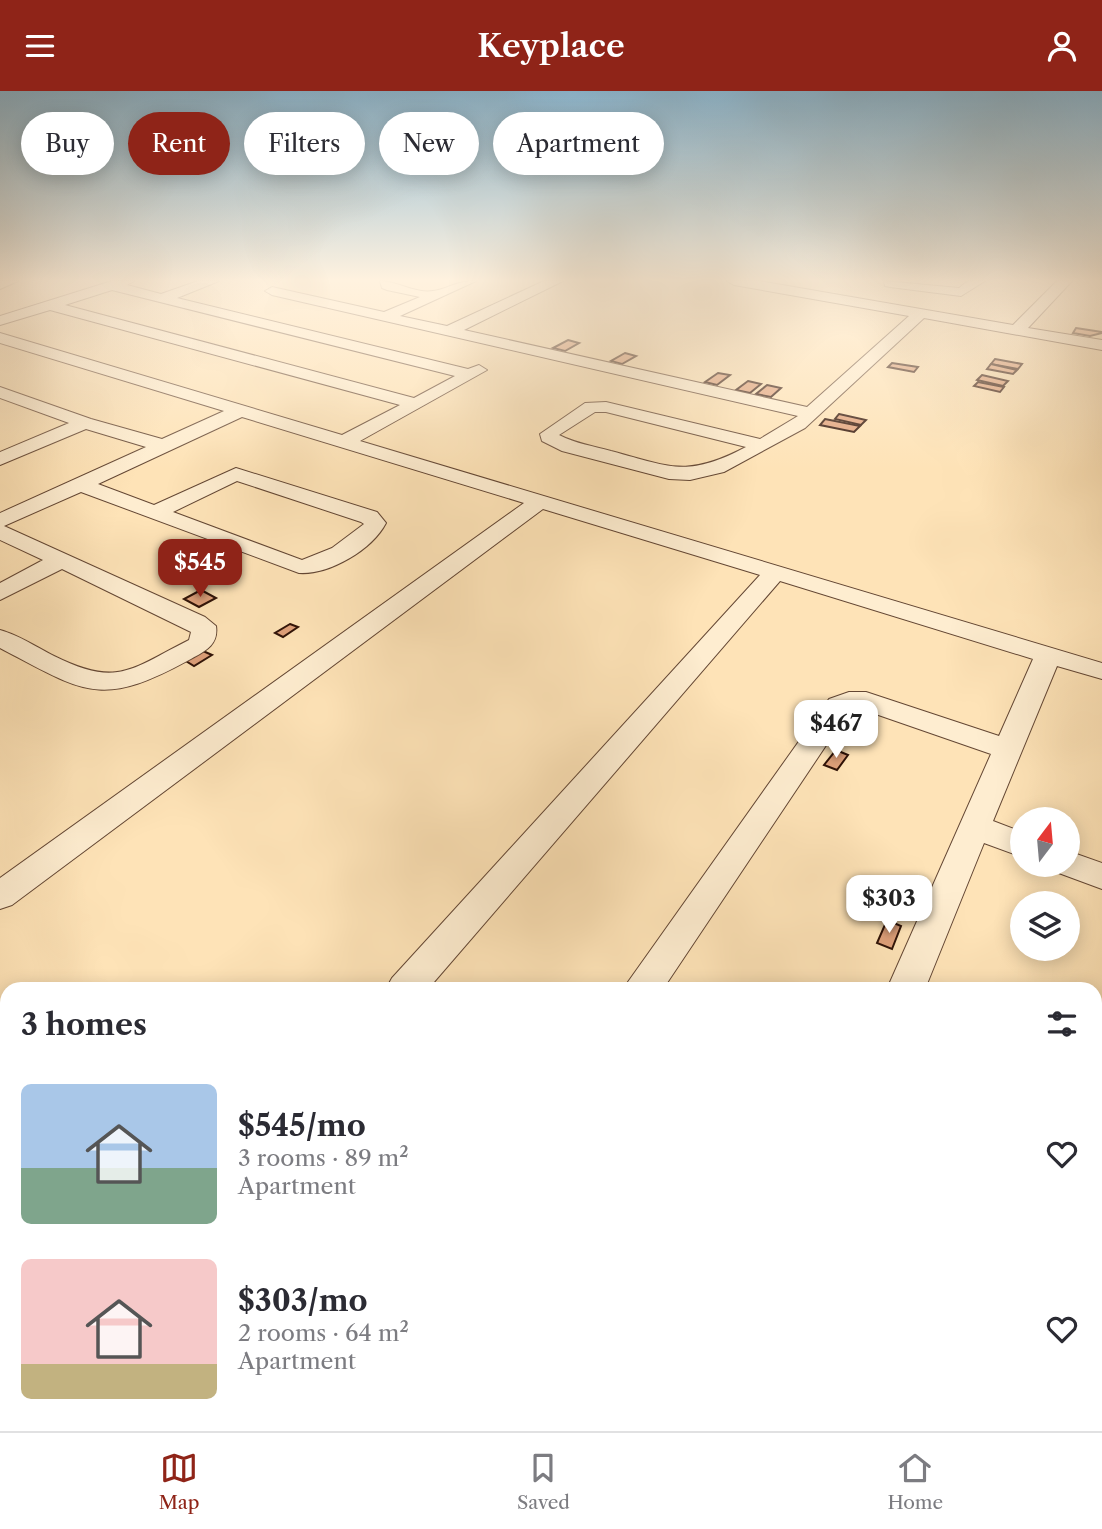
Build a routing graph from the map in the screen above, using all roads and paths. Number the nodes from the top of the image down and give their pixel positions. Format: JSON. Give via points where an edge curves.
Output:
{"nodes":[{"id":1,"x":19,"y":344,"type":"edge"},
{"id":2,"x":190,"y":344,"type":"edge"},
{"id":3,"x":348,"y":344,"type":"edge"},
{"id":4,"x":499,"y":344,"type":"edge"},
{"id":5,"x":888,"y":344,"type":"edge"},
{"id":6,"x":517,"y":348,"type":"junction"},
{"id":7,"x":471,"y":375,"type":"junction"},
{"id":8,"x":0,"y":392,"type":"edge"},
{"id":9,"x":31,"y":403,"type":"junction"},
{"id":10,"x":417,"y":404,"type":"junction"},
{"id":11,"x":242,"y":410,"type":"junction"},
{"id":12,"x":810,"y":414,"type":"junction"},
{"id":13,"x":0,"y":415,"type":"edge"},
{"id":14,"x":85,"y":423,"type":"junction"},
{"id":15,"x":346,"y":441,"type":"junction"},
{"id":16,"x":761,"y":445,"type":"junction"},
{"id":17,"x":164,"y":446,"type":"junction"},
{"id":18,"x":0,"y":459,"type":"edge"},
{"id":19,"x":80,"y":484,"type":"junction"},
{"id":20,"x":540,"y":502,"type":"junction"},
{"id":21,"x":154,"y":513,"type":"junction"},
{"id":22,"x":0,"y":521,"type":"edge"},
{"id":23,"x":0,"y":532,"type":"edge"},
{"id":24,"x":61,"y":560,"type":"junction"},
{"id":25,"x":775,"y":572,"type":"junction"},
{"id":26,"x":0,"y":593,"type":"edge"},
{"id":27,"x":0,"y":638,"type":"edge"},
{"id":28,"x":1048,"y":655,"type":"junction"},
{"id":29,"x":1102,"y":671,"type":"edge"},
{"id":30,"x":1008,"y":749,"type":"junction"},
{"id":31,"x":973,"y":827,"type":"junction"},
{"id":32,"x":1010,"y":841,"type":"edge"},
{"id":33,"x":1080,"y":868,"type":"edge"},
{"id":34,"x":1102,"y":876,"type":"edge"},
{"id":35,"x":0,"y":896,"type":"edge"},
{"id":36,"x":411,"y":982,"type":"edge"},
{"id":37,"x":647,"y":982,"type":"edge"},
{"id":38,"x":909,"y":982,"type":"edge"}],
"edges":[{"from":1,"to":11,"type":"street"},
{"from":2,"to":10,"type":"street"},
{"from":3,"to":7,"type":"street"},
{"from":4,"to":6,"type":"street"},
{"from":5,"to":12,"type":"street"},
{"from":6,"to":7,"type":"street"},
{"from":6,"to":12,"type":"street"},
{"from":7,"to":10,"type":"street"},
{"from":8,"to":9,"type":"street"},
{"from":9,"to":13,"type":"street"},
{"from":9,"to":14,"type":"street"},
{"from":10,"to":15,"type":"street"},
{"from":11,"to":15,"type":"street"},
{"from":11,"to":17,"type":"street"},
{"from":12,"to":16,"type":"street"},
{"from":14,"to":17,"type":"street"},
{"from":14,"to":18,"type":"street"},
{"from":15,"to":20,"type":"street"},
{"from":16,"to":16,"type":"street","via":[[606,407],[591,407],[549,437],[675,473],[703,472]]},
{"from":17,"to":19,"type":"street"},
{"from":19,"to":21,"type":"street"},
{"from":19,"to":22,"type":"street"},
{"from":20,"to":25,"type":"street"},
{"from":20,"to":35,"type":"street"},
{"from":21,"to":21,"type":"street","via":[[302,568],[316,565],[364,537],[376,523],[236,474]]},
{"from":23,"to":24,"type":"street"},
{"from":24,"to":26,"type":"street"},
{"from":24,"to":27,"type":"street","via":[[196,622],[203,626],[204,639],[124,681],[109,684],[91,682]]},
{"from":25,"to":28,"type":"street"},
{"from":25,"to":36,"type":"street"},
{"from":28,"to":29,"type":"street"},
{"from":28,"to":30,"type":"street"},
{"from":30,"to":31,"type":"street"},
{"from":30,"to":37,"type":"street","via":[[866,701],[839,705]]},
{"from":31,"to":32,"type":"street"},
{"from":31,"to":38,"type":"street"},
{"from":33,"to":34,"type":"street"}]}
